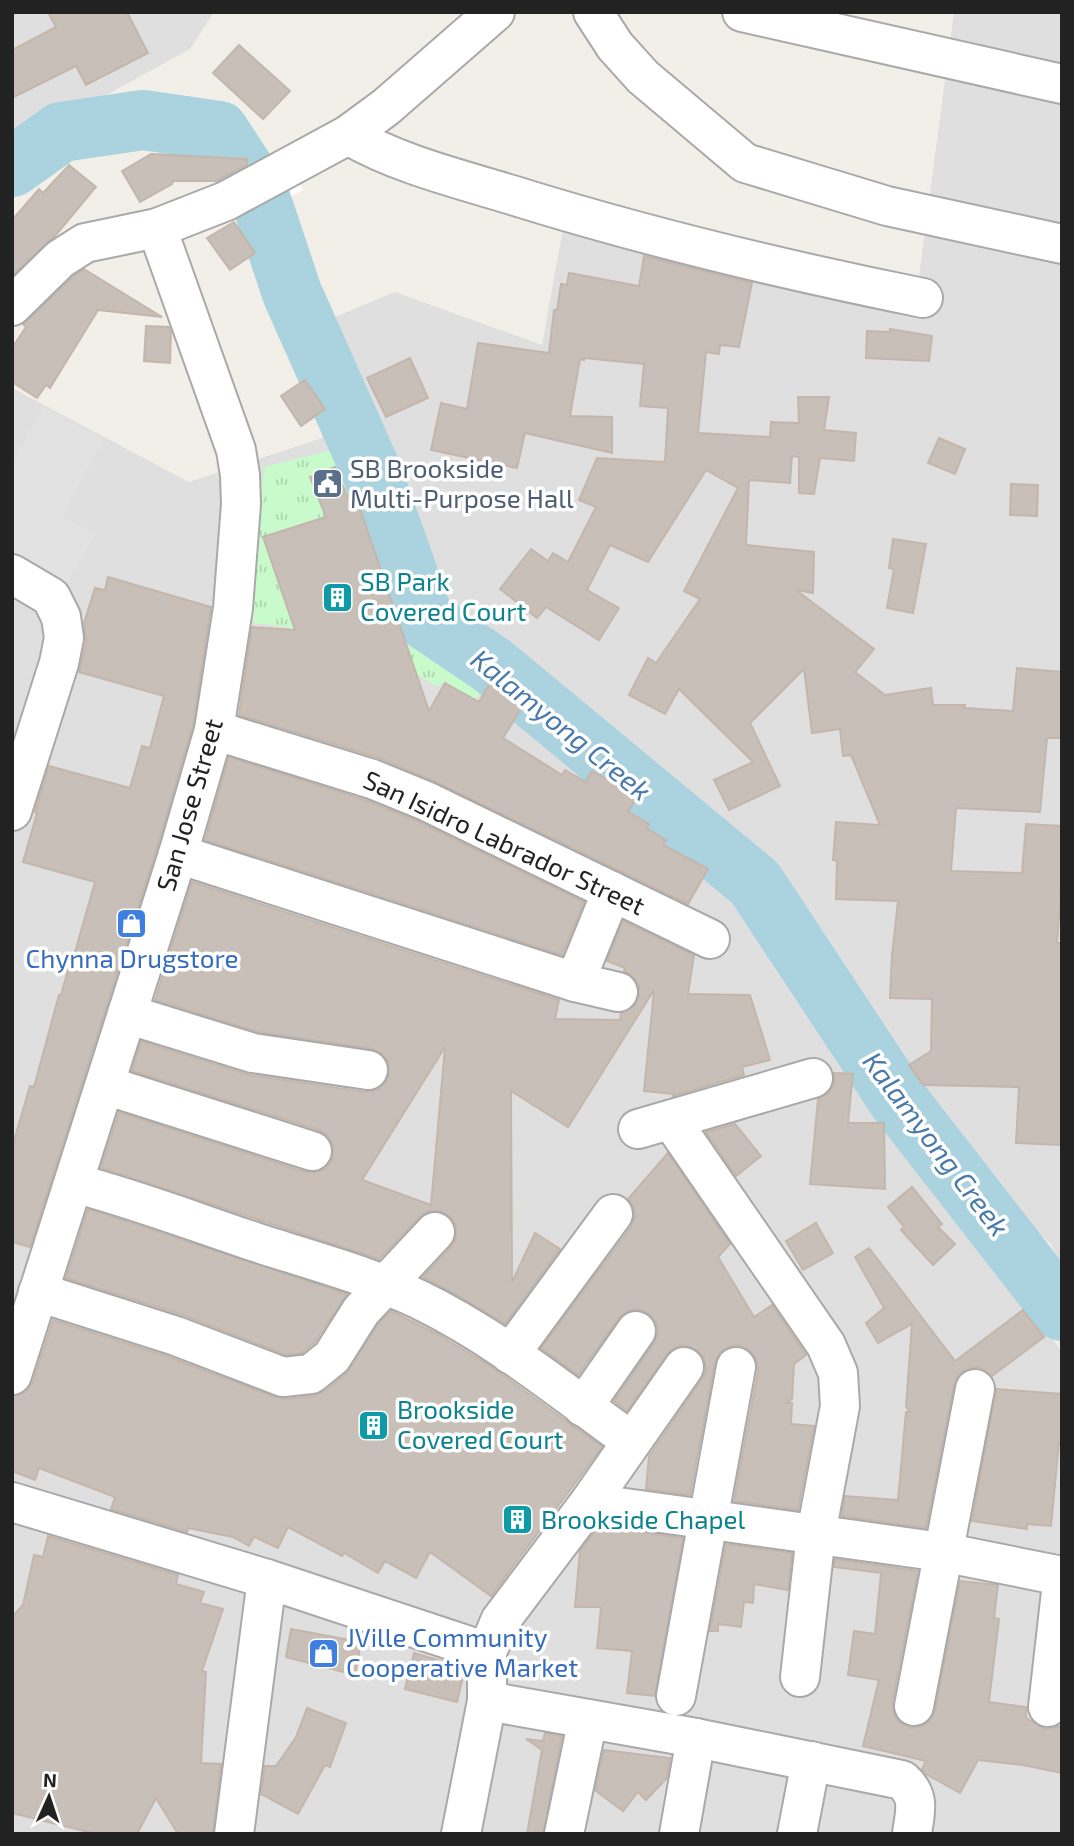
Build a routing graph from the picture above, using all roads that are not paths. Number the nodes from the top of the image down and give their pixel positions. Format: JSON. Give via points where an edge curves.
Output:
{"nodes":[{"id":1,"x":495,"y":12,"type":"edge"},
{"id":2,"x":595,"y":12,"type":"edge"},
{"id":3,"x":742,"y":12,"type":"edge"},
{"id":4,"x":1062,"y":84,"type":"edge"},
{"id":5,"x":348,"y":135,"type":"junction"},
{"id":6,"x":157,"y":228,"type":"junction"},
{"id":7,"x":1062,"y":244,"type":"edge"},
{"id":8,"x":15,"y":298,"type":"edge"},
{"id":9,"x":923,"y":298,"type":"dead end"},
{"id":10,"x":12,"y":574,"type":"edge"},
{"id":11,"x":214,"y":730,"type":"junction"},
{"id":12,"x":12,"y":811,"type":"edge"},
{"id":13,"x":178,"y":854,"type":"junction"},
{"id":14,"x":611,"y":891,"type":"junction"},
{"id":15,"x":710,"y":939,"type":"dead end"},
{"id":16,"x":575,"y":982,"type":"junction"},
{"id":17,"x":618,"y":992,"type":"dead end"},
{"id":18,"x":127,"y":1014,"type":"junction"},
{"id":19,"x":368,"y":1070,"type":"dead end"},
{"id":20,"x":813,"y":1078,"type":"dead end"},
{"id":21,"x":105,"y":1084,"type":"junction"},
{"id":22,"x":312,"y":1151,"type":"dead end"},
{"id":23,"x":74,"y":1183,"type":"junction"},
{"id":24,"x":612,"y":1214,"type":"dead end"},
{"id":25,"x":435,"y":1232,"type":"dead end"},
{"id":26,"x":383,"y":1285,"type":"junction"},
{"id":27,"x":38,"y":1292,"type":"junction"},
{"id":28,"x":636,"y":1331,"type":"dead end"},
{"id":29,"x":510,"y":1354,"type":"junction"},
{"id":30,"x":684,"y":1367,"type":"dead end"},
{"id":31,"x":736,"y":1367,"type":"dead end"},
{"id":32,"x":12,"y":1375,"type":"edge"},
{"id":33,"x":975,"y":1389,"type":"dead end"},
{"id":34,"x":583,"y":1406,"type":"junction"},
{"id":35,"x":632,"y":1441,"type":"junction"},
{"id":36,"x":12,"y":1503,"type":"edge"},
{"id":37,"x":589,"y":1503,"type":"junction"},
{"id":38,"x":709,"y":1520,"type":"junction"},
{"id":39,"x":816,"y":1534,"type":"junction"},
{"id":40,"x":942,"y":1552,"type":"junction"},
{"id":41,"x":1062,"y":1576,"type":"edge"},
{"id":42,"x":267,"y":1579,"type":"junction"},
{"id":43,"x":1062,"y":1583,"type":"edge"},
{"id":44,"x":487,"y":1652,"type":"junction"},
{"id":45,"x":800,"y":1677,"type":"dead end"},
{"id":46,"x":676,"y":1696,"type":"dead end"},
{"id":47,"x":487,"y":1701,"type":"junction"},
{"id":48,"x":914,"y":1706,"type":"dead end"},
{"id":49,"x":1048,"y":1707,"type":"dead end"},
{"id":50,"x":588,"y":1719,"type":"junction"},
{"id":51,"x":696,"y":1738,"type":"junction"},
{"id":52,"x":811,"y":1760,"type":"junction"},
{"id":53,"x":234,"y":1834,"type":"edge"},
{"id":54,"x":461,"y":1834,"type":"edge"},
{"id":55,"x":564,"y":1834,"type":"edge"},
{"id":56,"x":679,"y":1834,"type":"edge"},
{"id":57,"x":797,"y":1834,"type":"edge"},
{"id":58,"x":912,"y":1834,"type":"edge"}],
"edges":[{"from":1,"to":5,"type":"street"},
{"from":2,"to":7,"type":"street","via":[[615,46],[643,76],[745,163],[887,206]]},
{"from":3,"to":4,"type":"street"},
{"from":5,"to":6,"type":"street","via":[[226,201]]},
{"from":5,"to":9,"type":"street","via":[[418,166],[637,232]]},
{"from":6,"to":8,"type":"street","via":[[85,243]]},
{"from":6,"to":11,"type":"street","name":"San Jose Street","via":[[230,428],[240,475],[233,608]]},
{"from":10,"to":12,"type":"street","via":[[51,597],[64,638]]},
{"from":11,"to":13,"type":"street","name":"San Jose Street"},
{"from":11,"to":14,"type":"street","name":"San Isidro Labrador Street","via":[[426,800]]},
{"from":13,"to":16,"type":"street"},
{"from":13,"to":18,"type":"street","name":"San Jose Street"},
{"from":14,"to":15,"type":"street","name":"San Isidro Labrador Street"},
{"from":14,"to":16,"type":"street"},
{"from":16,"to":17,"type":"street"},
{"from":18,"to":19,"type":"street","via":[[253,1053]]},
{"from":18,"to":21,"type":"street","name":"San Jose Street"},
{"from":20,"to":39,"type":"street","via":[[654,1124],[826,1345],[838,1373],[841,1406]]},
{"from":21,"to":22,"type":"street"},
{"from":21,"to":23,"type":"street","name":"San Jose Street"},
{"from":23,"to":26,"type":"street"},
{"from":23,"to":27,"type":"street","name":"San Jose Street"},
{"from":24,"to":29,"type":"street"},
{"from":25,"to":26,"type":"street"},
{"from":26,"to":27,"type":"street","via":[[332,1357],[311,1374],[297,1377],[283,1377],[176,1336]]},
{"from":26,"to":29,"type":"street","via":[[450,1317]]},
{"from":27,"to":32,"type":"street","name":"San Jose Street"},
{"from":28,"to":34,"type":"street"},
{"from":29,"to":34,"type":"street"},
{"from":30,"to":35,"type":"street"},
{"from":31,"to":38,"type":"street"},
{"from":33,"to":40,"type":"street"},
{"from":34,"to":35,"type":"street"},
{"from":35,"to":37,"type":"street"},
{"from":36,"to":42,"type":"street"},
{"from":37,"to":38,"type":"street"},
{"from":37,"to":44,"type":"street","via":[[500,1620]]},
{"from":38,"to":39,"type":"street"},
{"from":38,"to":46,"type":"street"},
{"from":39,"to":40,"type":"street"},
{"from":39,"to":45,"type":"street"},
{"from":40,"to":41,"type":"street"},
{"from":40,"to":48,"type":"street"},
{"from":42,"to":44,"type":"street"},
{"from":42,"to":53,"type":"street"},
{"from":43,"to":49,"type":"street"},
{"from":44,"to":47,"type":"street"},
{"from":47,"to":50,"type":"street"},
{"from":47,"to":54,"type":"street"},
{"from":50,"to":51,"type":"street"},
{"from":50,"to":55,"type":"street"},
{"from":51,"to":52,"type":"street"},
{"from":51,"to":56,"type":"street"},
{"from":52,"to":57,"type":"street"},
{"from":52,"to":58,"type":"street","via":[[902,1780],[912,1789],[916,1802]]}]}
